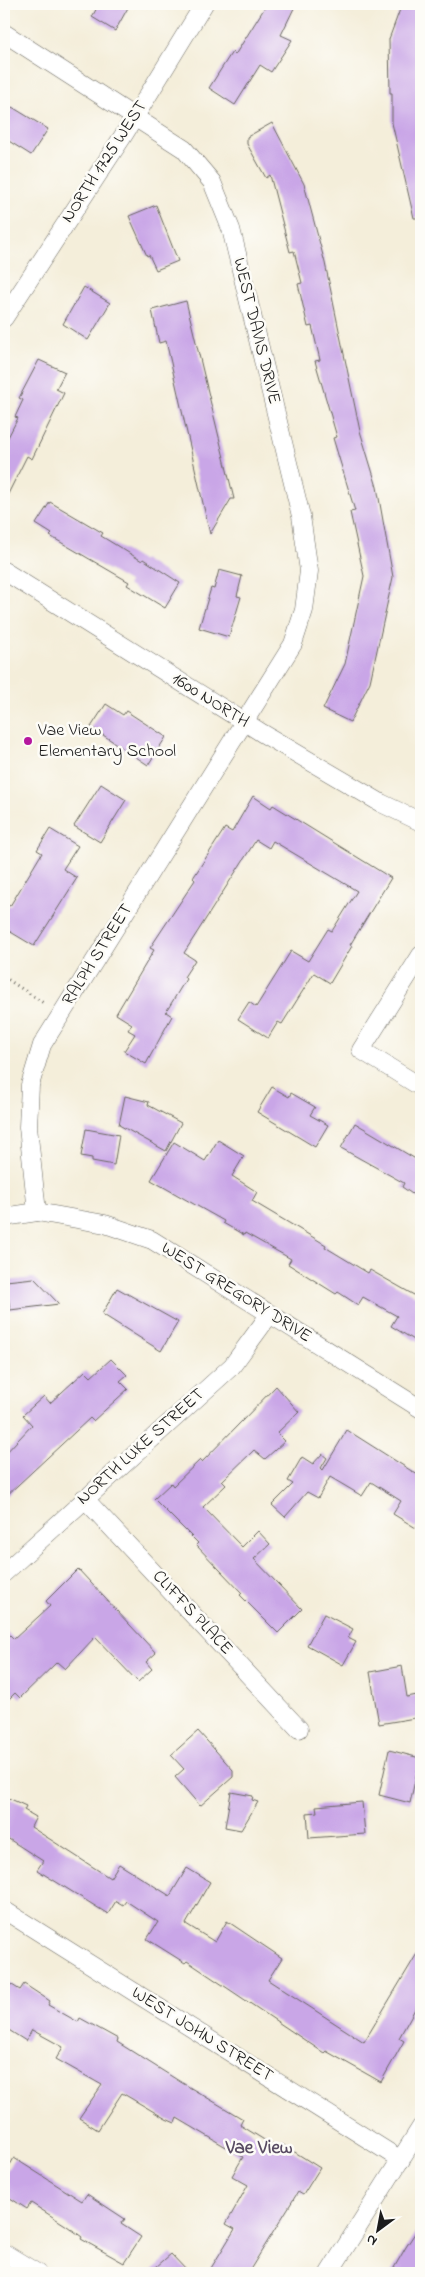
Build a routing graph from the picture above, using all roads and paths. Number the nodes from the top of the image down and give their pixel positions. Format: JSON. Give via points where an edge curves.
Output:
{"nodes":[{"id":1,"x":204,"y":4,"type":"edge"},
{"id":2,"x":4,"y":33,"type":"edge"},
{"id":3,"x":135,"y":115,"type":"junction"},
{"id":4,"x":4,"y":318,"type":"edge"},
{"id":5,"x":4,"y":571,"type":"edge"},
{"id":6,"x":244,"y":722,"type":"junction"},
{"id":7,"x":421,"y":822,"type":"edge"},
{"id":8,"x":421,"y":954,"type":"edge"},
{"id":9,"x":4,"y":978,"type":"edge"},
{"id":10,"x":49,"y":1008,"type":"dead end"},
{"id":11,"x":421,"y":1087,"type":"edge"},
{"id":12,"x":37,"y":1212,"type":"junction"},
{"id":13,"x":4,"y":1217,"type":"edge"},
{"id":14,"x":270,"y":1314,"type":"junction"},
{"id":15,"x":421,"y":1409,"type":"edge"},
{"id":16,"x":84,"y":1498,"type":"junction"},
{"id":17,"x":4,"y":1573,"type":"edge"},
{"id":18,"x":299,"y":1729,"type":"dead end"},
{"id":19,"x":4,"y":1910,"type":"edge"},
{"id":20,"x":421,"y":2127,"type":"edge"},
{"id":21,"x":401,"y":2160,"type":"junction"},
{"id":22,"x":4,"y":2252,"type":"edge"},
{"id":23,"x":37,"y":2273,"type":"edge"},
{"id":24,"x":329,"y":2273,"type":"edge"}],
"edges":[{"from":1,"to":3,"type":"street","name":"NORTH 1725 WEST"},
{"from":2,"to":3,"type":"street","name":"WEST DAVIS DRIVE"},
{"from":3,"to":4,"type":"street","name":"NORTH 1725 WEST"},
{"from":3,"to":6,"type":"street","name":"WEST DAVIS DRIVE","via":[[184,149],[212,182],[231,229],[301,516],[309,572],[304,610],[293,644]]},
{"from":5,"to":6,"type":"street","name":"1600 NORTH"},
{"from":6,"to":7,"type":"street","name":"1600 NORTH","via":[[381,803]]},
{"from":6,"to":12,"type":"street","name":"RALPH STREET","via":[[42,1045],[30,1085],[28,1128]]},
{"from":8,"to":11,"type":"street","via":[[361,1050]]},
{"from":9,"to":10,"type":"path"},
{"from":12,"to":13,"type":"street","name":"WEST GREGORY DRIVE"},
{"from":12,"to":14,"type":"street","name":"WEST GREGORY DRIVE","via":[[105,1224],[152,1240]]},
{"from":14,"to":15,"type":"street","name":"WEST GREGORY DRIVE"},
{"from":14,"to":16,"type":"street","name":"NORTH LUKE STREET","via":[[232,1366]]},
{"from":16,"to":17,"type":"street","name":"NORTH LUKE STREET"},
{"from":16,"to":18,"type":"street","name":"CLIFFS PLACE"},
{"from":19,"to":21,"type":"street","name":"WEST JOHN STREET"},
{"from":20,"to":21,"type":"street"},
{"from":21,"to":24,"type":"street"},
{"from":22,"to":23,"type":"street"}]}
